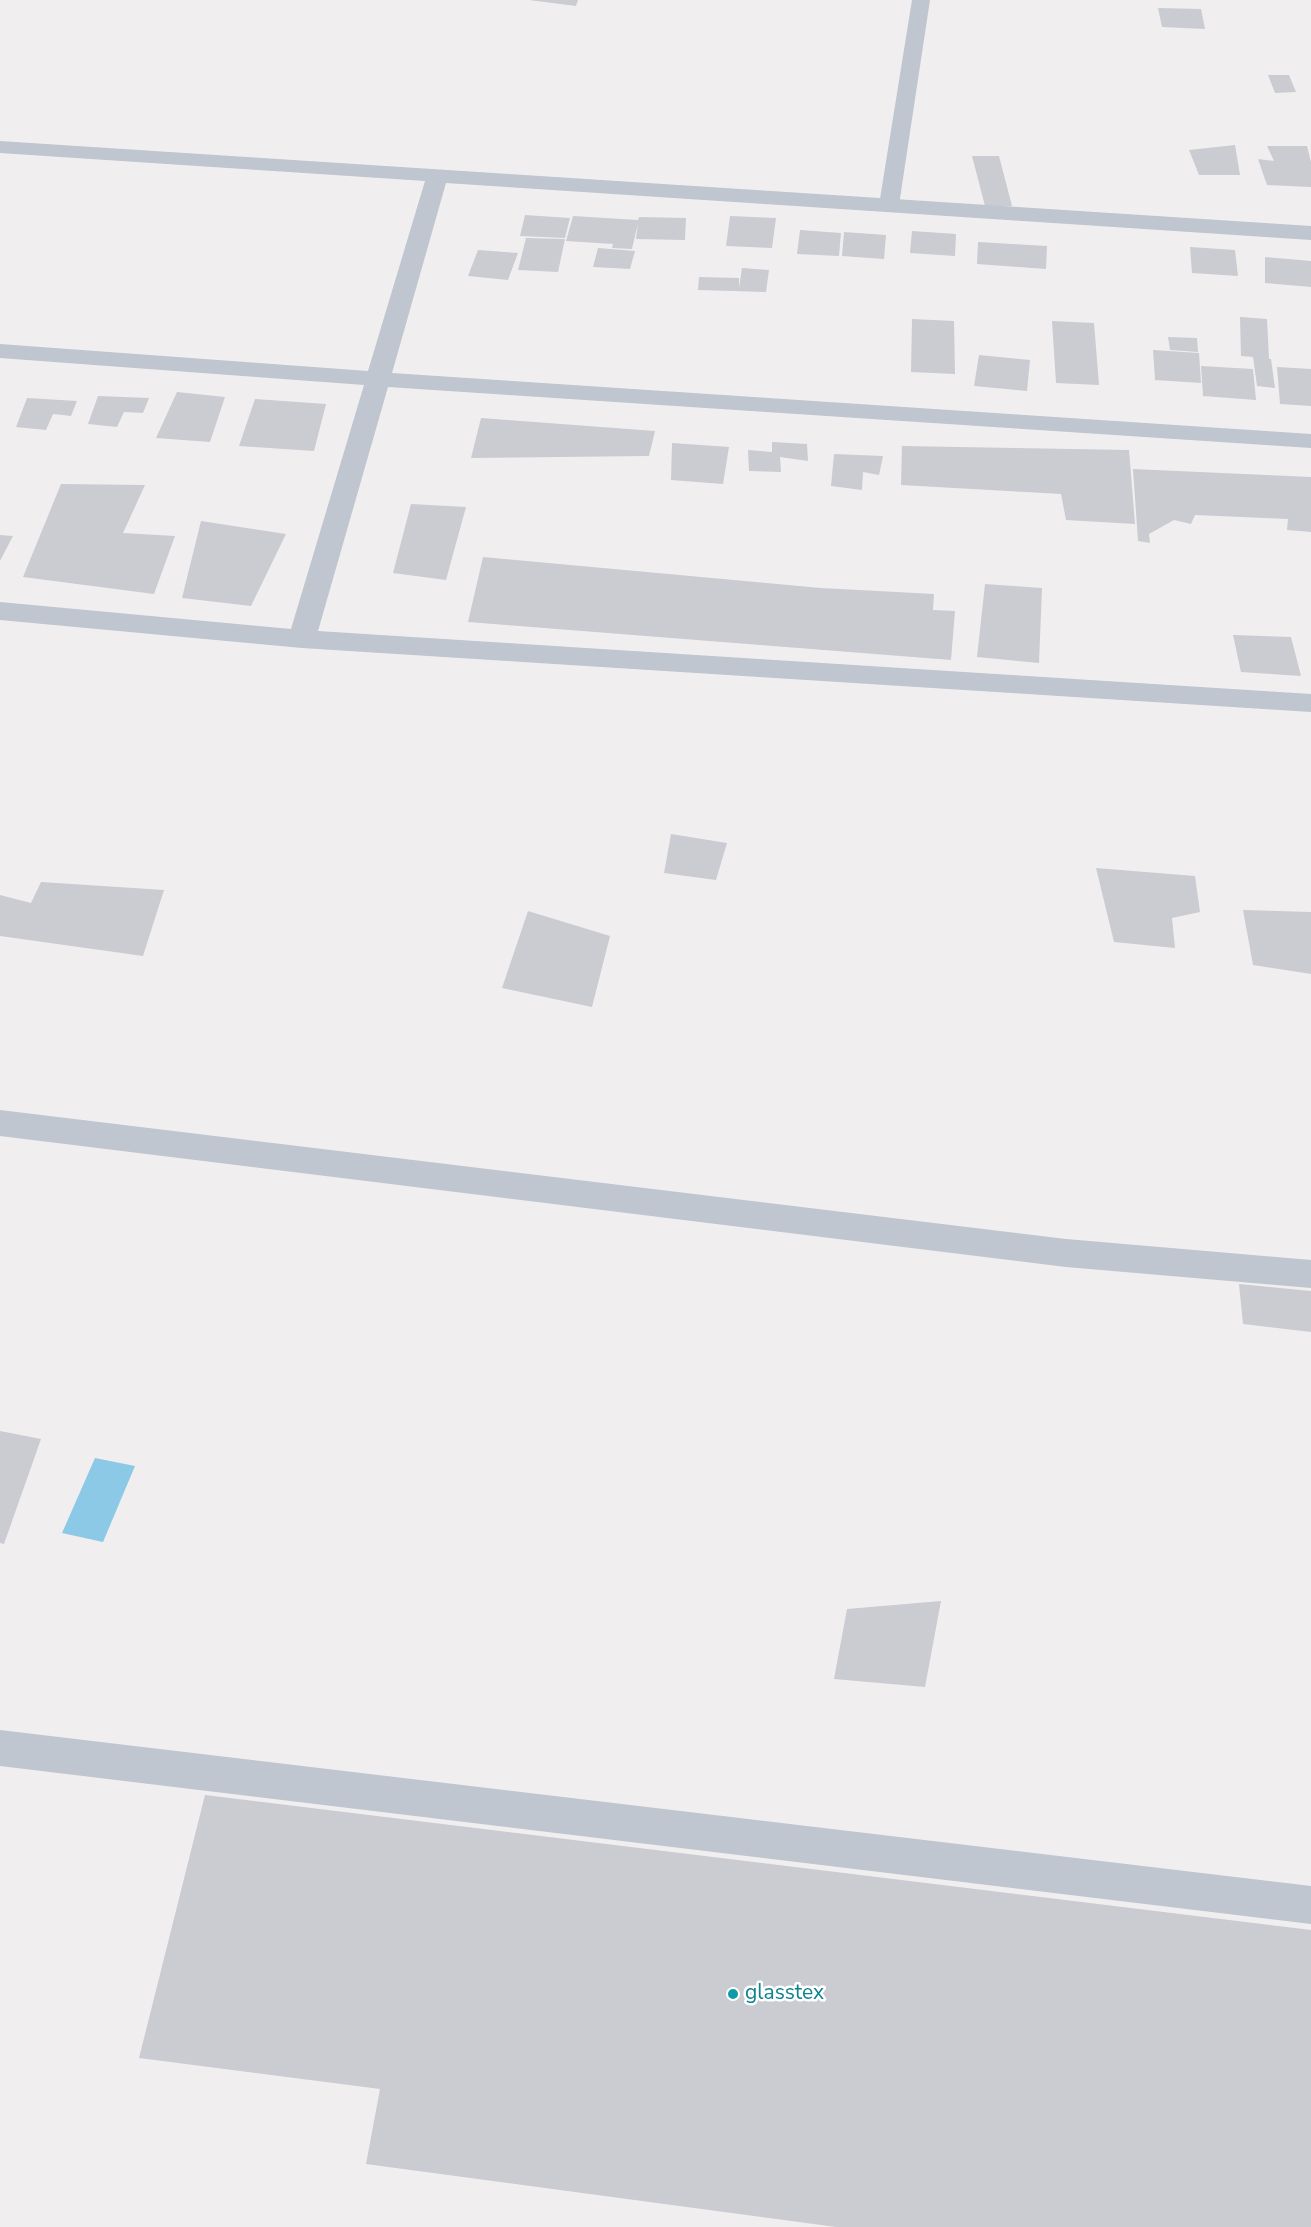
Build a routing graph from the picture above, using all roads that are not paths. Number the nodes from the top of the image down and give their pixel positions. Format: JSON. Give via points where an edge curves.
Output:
{"nodes":[{"id":1,"x":921,"y":0,"type":"edge"},
{"id":2,"x":0,"y":147,"type":"edge"},
{"id":3,"x":437,"y":176,"type":"junction"},
{"id":4,"x":889,"y":205,"type":"junction"},
{"id":5,"x":1311,"y":233,"type":"edge"},
{"id":6,"x":0,"y":351,"type":"edge"},
{"id":7,"x":378,"y":379,"type":"junction"},
{"id":8,"x":1311,"y":441,"type":"edge"},
{"id":9,"x":0,"y":611,"type":"edge"},
{"id":10,"x":302,"y":639,"type":"junction"},
{"id":11,"x":1311,"y":703,"type":"edge"},
{"id":12,"x":0,"y":1123,"type":"edge"},
{"id":13,"x":1311,"y":1274,"type":"edge"},
{"id":14,"x":0,"y":1748,"type":"edge"},
{"id":15,"x":1311,"y":1905,"type":"edge"}],
"edges":[{"from":1,"to":4,"type":"lane"},
{"from":2,"to":3,"type":"street"},
{"from":3,"to":4,"type":"street"},
{"from":3,"to":7,"type":"street"},
{"from":4,"to":5,"type":"street"},
{"from":6,"to":7,"type":"street"},
{"from":7,"to":8,"type":"street"},
{"from":7,"to":10,"type":"street"},
{"from":9,"to":10,"type":"street"},
{"from":10,"to":11,"type":"street"},
{"from":12,"to":13,"type":"street","via":[[1066,1253]]},
{"from":14,"to":15,"type":"lane"}]}
